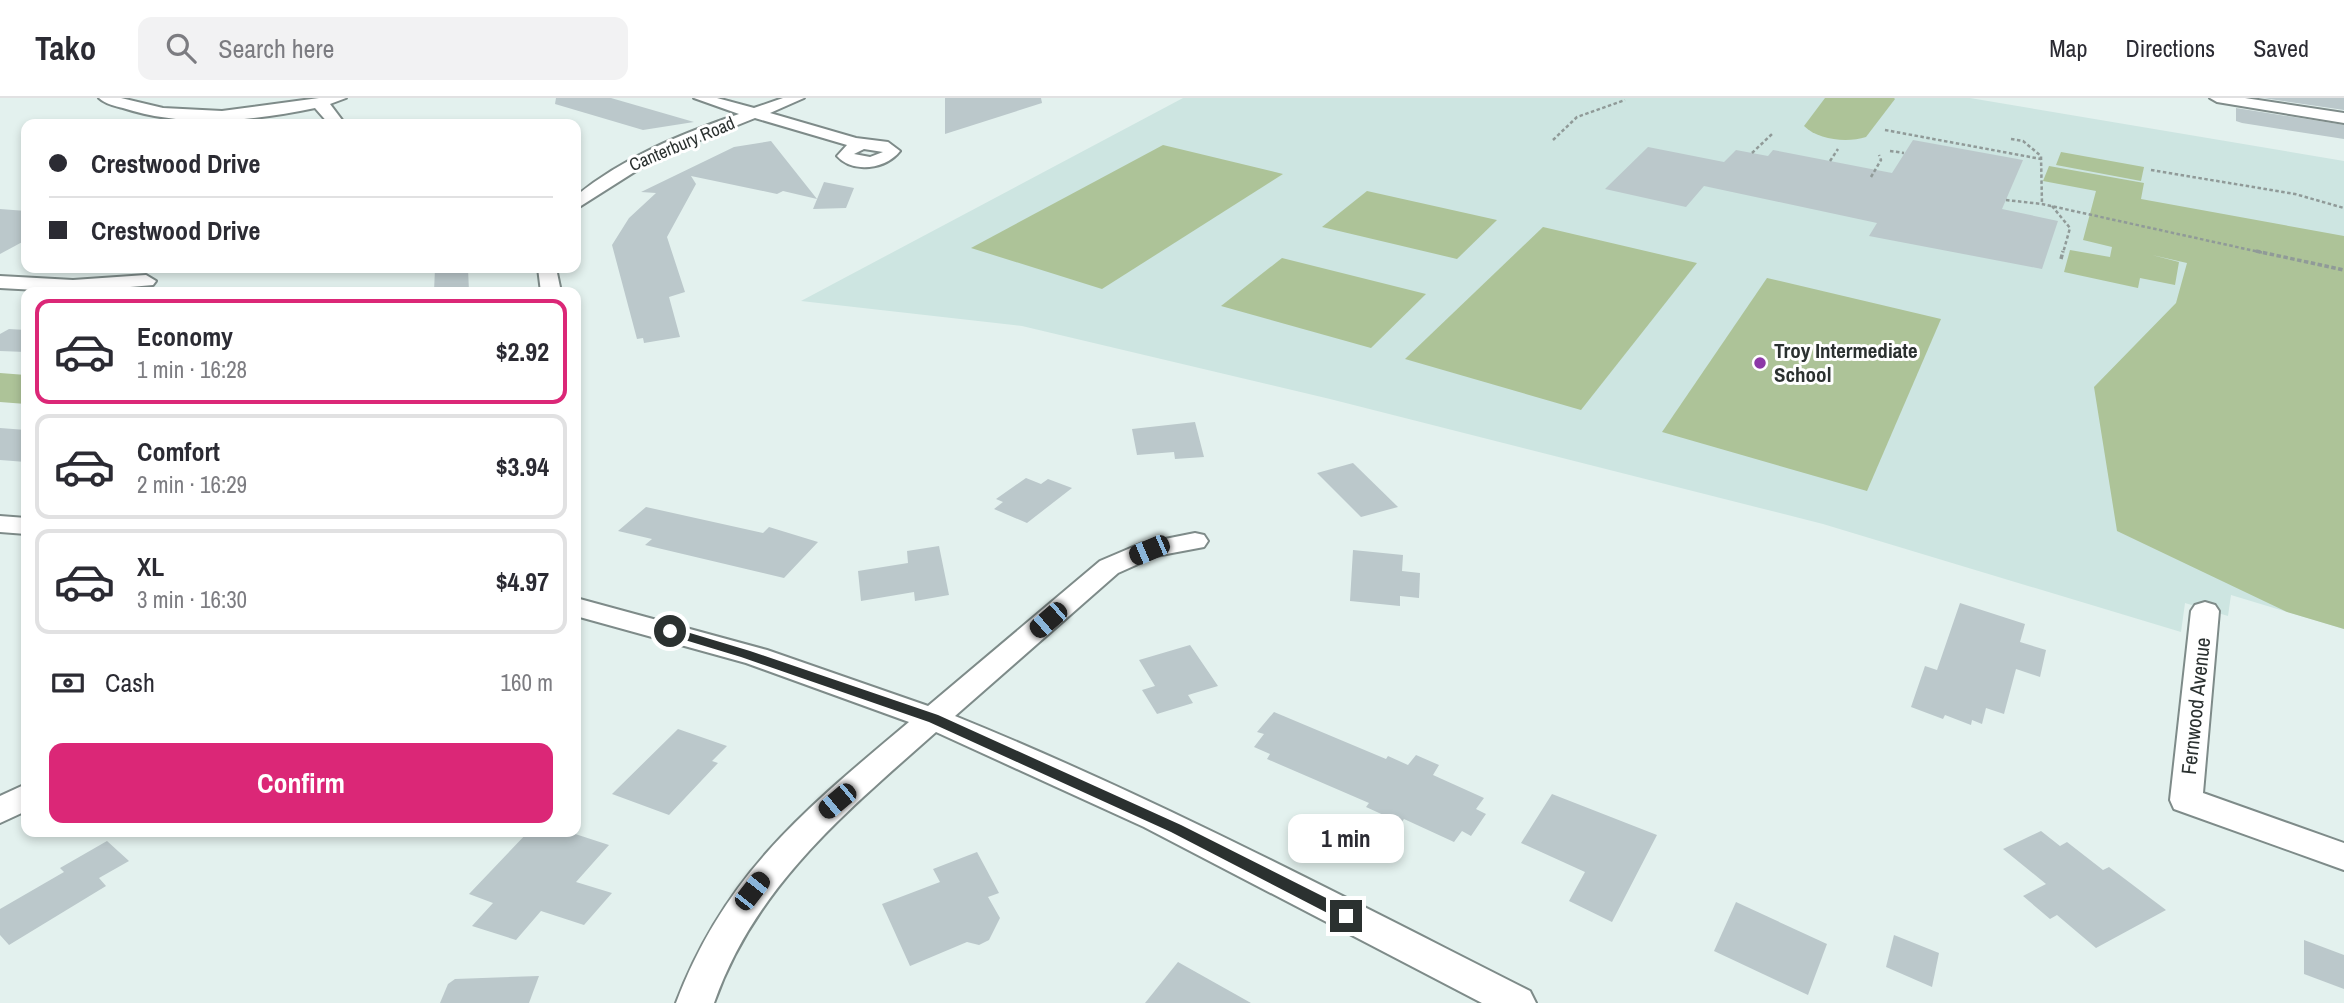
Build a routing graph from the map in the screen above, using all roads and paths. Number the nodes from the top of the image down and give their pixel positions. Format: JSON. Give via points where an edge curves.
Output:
{"nodes":[{"id":1,"x":106,"y":98,"type":"edge"},
{"id":2,"x":339,"y":98,"type":"edge"},
{"id":3,"x":701,"y":98,"type":"edge"},
{"id":4,"x":797,"y":98,"type":"edge"},
{"id":5,"x":2217,"y":98,"type":"edge"},
{"id":6,"x":1625,"y":100,"type":"dead end"},
{"id":7,"x":319,"y":103,"type":"junction"},
{"id":8,"x":756,"y":113,"type":"junction"},
{"id":9,"x":2344,"y":118,"type":"edge"},
{"id":10,"x":334,"y":119,"type":"edge"},
{"id":11,"x":1885,"y":130,"type":"dead end"},
{"id":12,"x":1772,"y":134,"type":"dead end"},
{"id":13,"x":2011,"y":139,"type":"dead end"},
{"id":14,"x":1553,"y":140,"type":"dead end"},
{"id":15,"x":858,"y":146,"type":"dead end"},
{"id":16,"x":1838,"y":149,"type":"dead end"},
{"id":17,"x":1890,"y":151,"type":"dead end"},
{"id":18,"x":1752,"y":153,"type":"dead end"},
{"id":19,"x":1904,"y":153,"type":"dead end"},
{"id":20,"x":1879,"y":155,"type":"dead end"},
{"id":21,"x":2041,"y":159,"type":"junction"},
{"id":22,"x":1830,"y":161,"type":"dead end"},
{"id":23,"x":2151,"y":170,"type":"dead end"},
{"id":24,"x":1871,"y":177,"type":"dead end"},
{"id":25,"x":581,"y":200,"type":"edge"},
{"id":26,"x":2006,"y":200,"type":"dead end"},
{"id":27,"x":2042,"y":204,"type":"junction"},
{"id":28,"x":2051,"y":206,"type":"junction"},
{"id":29,"x":2344,"y":208,"type":"edge"},
{"id":30,"x":2061,"y":258,"type":"dead end"},
{"id":31,"x":2344,"y":270,"type":"edge"},
{"id":32,"x":146,"y":281,"type":"dead end"},
{"id":33,"x":0,"y":282,"type":"edge"},
{"id":34,"x":0,"y":524,"type":"edge"},
{"id":35,"x":21,"y":526,"type":"edge"},
{"id":36,"x":1195,"y":541,"type":"dead end"},
{"id":37,"x":581,"y":608,"type":"edge"},
{"id":38,"x":2205,"y":611,"type":"dead end"},
{"id":39,"x":933,"y":719,"type":"junction"},
{"id":40,"x":21,"y":799,"type":"edge"},
{"id":41,"x":0,"y":811,"type":"edge"},
{"id":42,"x":2344,"y":857,"type":"edge"},
{"id":43,"x":695,"y":1003,"type":"edge"},
{"id":44,"x":1517,"y":1003,"type":"edge"}],
"edges":[{"from":1,"to":7,"type":"street","via":[[146,112],[189,116]]},
{"from":2,"to":7,"type":"street"},
{"from":3,"to":8,"type":"street"},
{"from":4,"to":8,"type":"street","name":"Canterbury Road"},
{"from":5,"to":9,"type":"street"},
{"from":6,"to":14,"type":"path","via":[[1577,117]]},
{"from":7,"to":10,"type":"street"},
{"from":8,"to":15,"type":"street"},
{"from":8,"to":25,"type":"street","name":"Canterbury Road","via":[[649,155]]},
{"from":11,"to":21,"type":"path"},
{"from":12,"to":18,"type":"path"},
{"from":13,"to":21,"type":"path","via":[[2023,141]]},
{"from":16,"to":22,"type":"path"},
{"from":17,"to":19,"type":"path"},
{"from":20,"to":24,"type":"path","via":[[1881,160]]},
{"from":21,"to":27,"type":"path"},
{"from":23,"to":29,"type":"path","via":[[2295,194]]},
{"from":26,"to":27,"type":"path"},
{"from":27,"to":28,"type":"path"},
{"from":28,"to":30,"type":"path","via":[[2070,228]]},
{"from":28,"to":31,"type":"path"},
{"from":32,"to":33,"type":"street","via":[[73,286]]},
{"from":34,"to":35,"type":"street"},
{"from":36,"to":39,"type":"street","via":[[1149,550],[1109,567]]},
{"from":37,"to":39,"type":"street","via":[[745,654]]},
{"from":38,"to":42,"type":"street","name":"Fernwood Avenue","via":[[2186,800]]},
{"from":39,"to":43,"type":"street","via":[[781,854],[726,933]]},
{"from":39,"to":44,"type":"street","via":[[1176,828]]},
{"from":40,"to":41,"type":"street"}]}
